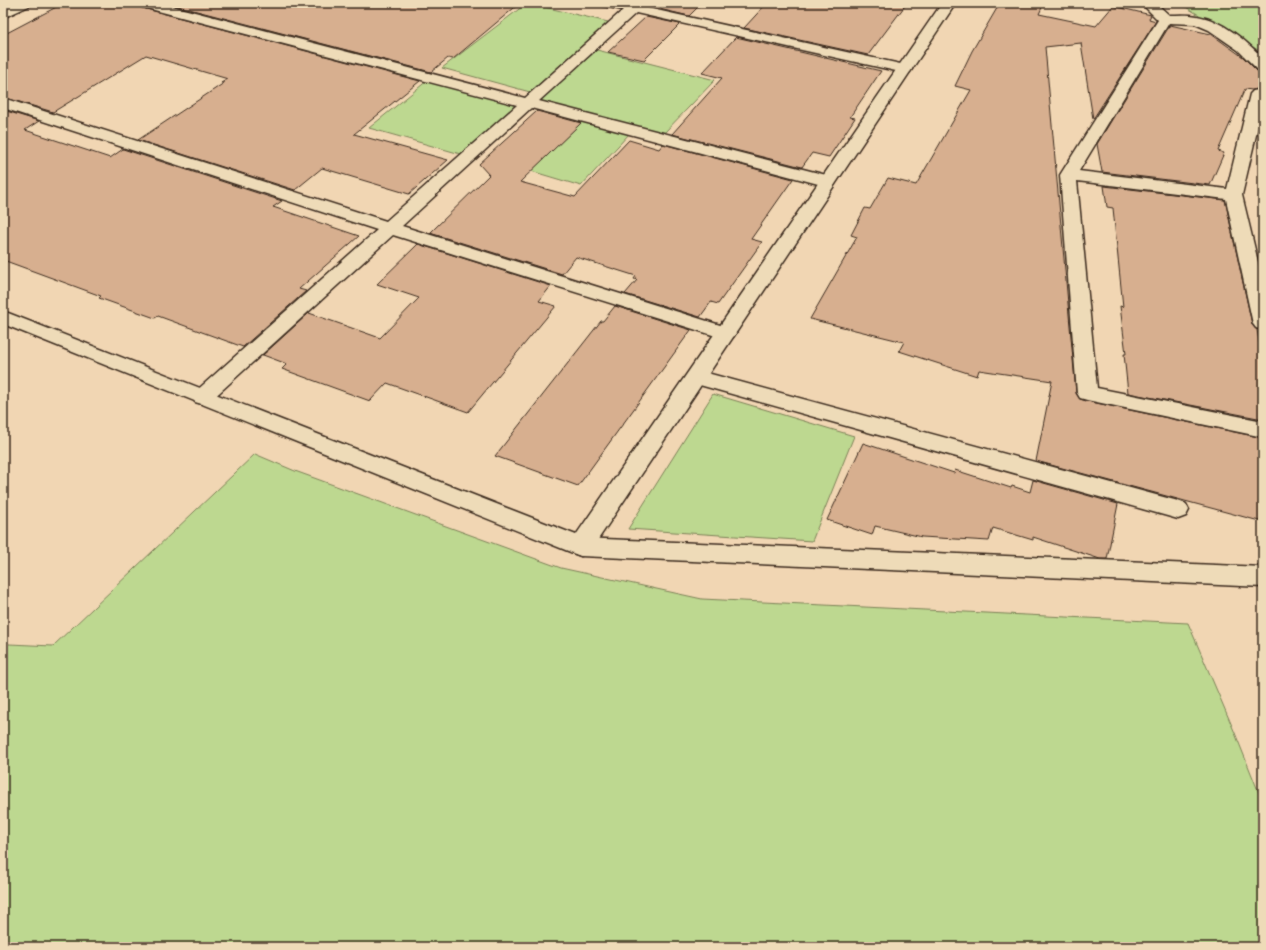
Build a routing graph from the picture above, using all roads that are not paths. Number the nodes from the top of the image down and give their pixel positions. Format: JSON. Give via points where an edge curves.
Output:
{"nodes":[{"id":1,"x":24,"y":3,"type":"edge"},
{"id":2,"x":144,"y":3,"type":"edge"},
{"id":3,"x":609,"y":3,"type":"edge"},
{"id":4,"x":949,"y":3,"type":"edge"},
{"id":5,"x":1148,"y":3,"type":"edge"},
{"id":6,"x":636,"y":6,"type":"edge"},
{"id":7,"x":3,"y":14,"type":"edge"},
{"id":8,"x":1165,"y":19,"type":"junction"},
{"id":9,"x":1263,"y":67,"type":"edge"},
{"id":10,"x":904,"y":69,"type":"junction"},
{"id":11,"x":1263,"y":92,"type":"edge"},
{"id":12,"x":3,"y":103,"type":"edge"},
{"id":13,"x":528,"y":103,"type":"junction"},
{"id":14,"x":1068,"y":175,"type":"junction"},
{"id":15,"x":828,"y":181,"type":"junction"},
{"id":16,"x":1234,"y":195,"type":"junction"},
{"id":17,"x":389,"y":228,"type":"junction"},
{"id":18,"x":3,"y":317,"type":"edge"},
{"id":19,"x":1263,"y":324,"type":"edge"},
{"id":20,"x":726,"y":333,"type":"junction"},
{"id":21,"x":696,"y":378,"type":"junction"},
{"id":22,"x":202,"y":397,"type":"junction"},
{"id":23,"x":1263,"y":429,"type":"edge"},
{"id":24,"x":1178,"y":510,"type":"dead end"},
{"id":25,"x":581,"y":547,"type":"junction"},
{"id":26,"x":1263,"y":577,"type":"edge"}],
"edges":[{"from":1,"to":7,"type":"street"},
{"from":2,"to":13,"type":"street"},
{"from":3,"to":6,"type":"street"},
{"from":4,"to":10,"type":"street"},
{"from":5,"to":8,"type":"street"},
{"from":6,"to":10,"type":"street"},
{"from":6,"to":13,"type":"street"},
{"from":8,"to":9,"type":"street","via":[[1188,18],[1201,21],[1226,35],[1257,58]]},
{"from":8,"to":14,"type":"street"},
{"from":10,"to":15,"type":"street"},
{"from":11,"to":16,"type":"street","via":[[1258,94]]},
{"from":12,"to":17,"type":"street"},
{"from":13,"to":15,"type":"street"},
{"from":13,"to":17,"type":"street"},
{"from":14,"to":16,"type":"street"},
{"from":14,"to":23,"type":"street","via":[[1087,394]]},
{"from":15,"to":20,"type":"street"},
{"from":16,"to":19,"type":"street"},
{"from":17,"to":20,"type":"street"},
{"from":17,"to":22,"type":"street"},
{"from":18,"to":22,"type":"street"},
{"from":20,"to":21,"type":"street"},
{"from":21,"to":24,"type":"street"},
{"from":21,"to":25,"type":"street"},
{"from":22,"to":25,"type":"street"},
{"from":25,"to":26,"type":"street"}]}
